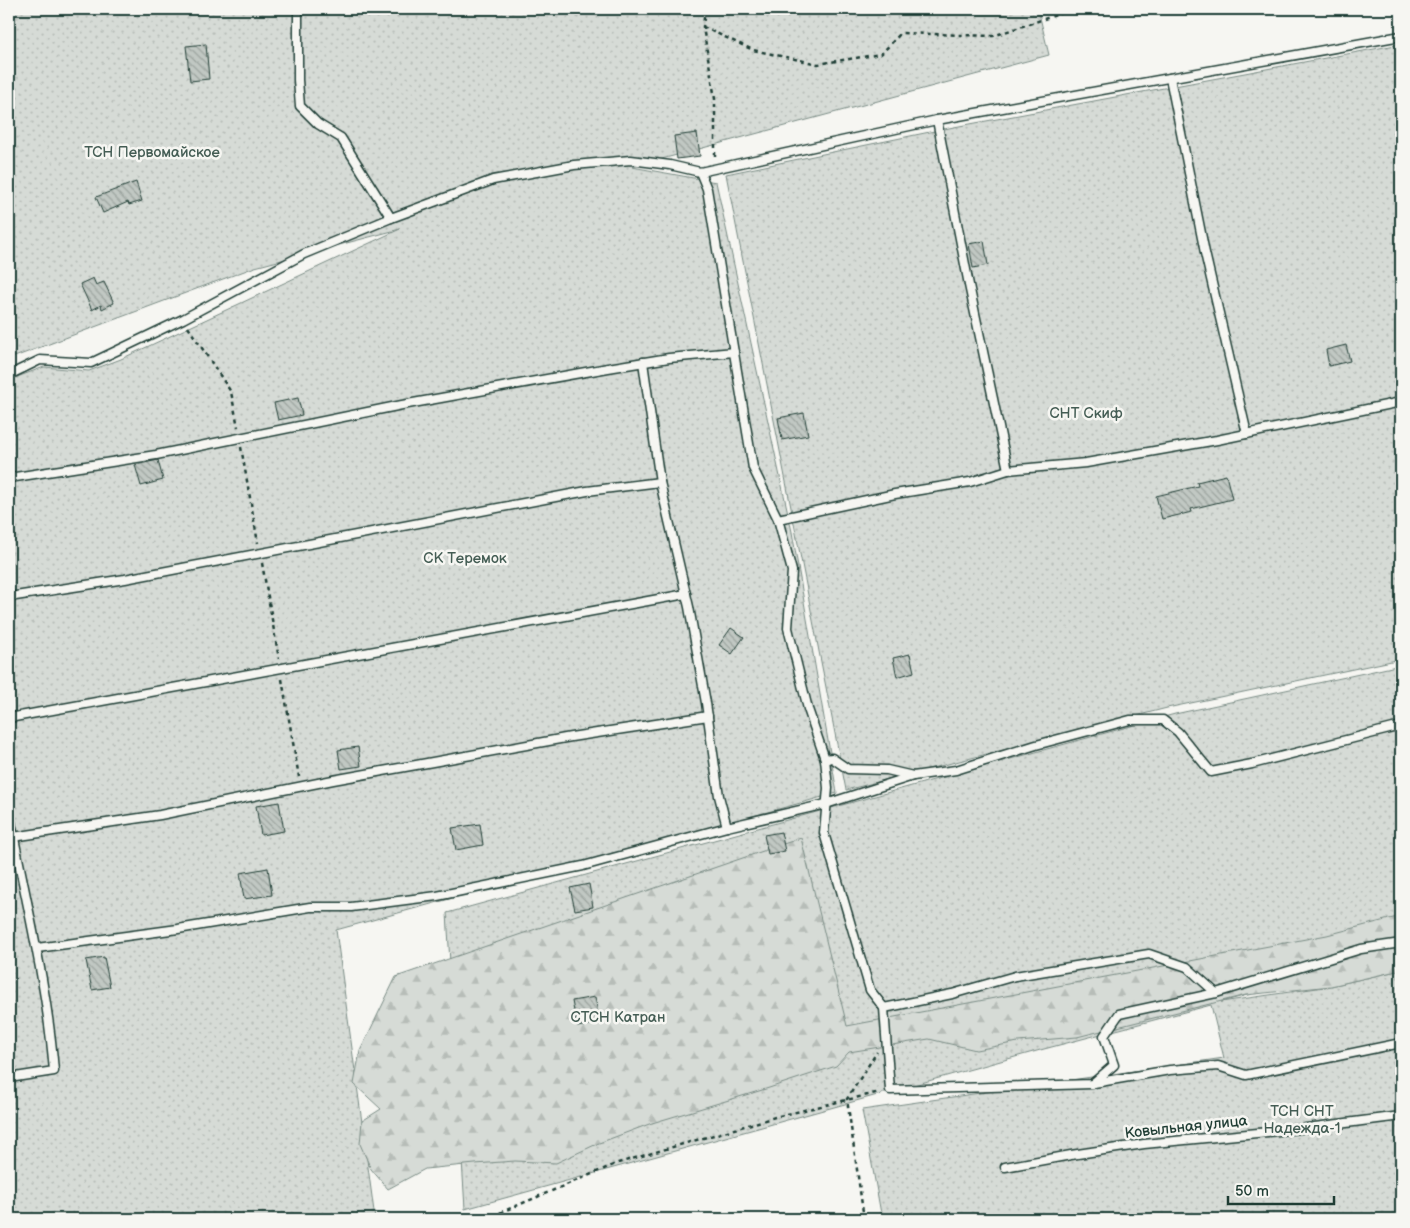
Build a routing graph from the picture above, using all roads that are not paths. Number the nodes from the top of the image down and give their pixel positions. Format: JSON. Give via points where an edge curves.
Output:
{"nodes":[{"id":1,"x":298,"y":9,"type":"edge"},
{"id":2,"x":1401,"y":36,"type":"edge"},
{"id":3,"x":1170,"y":78,"type":"junction"},
{"id":4,"x":937,"y":120,"type":"junction"},
{"id":5,"x":700,"y":172,"type":"junction"},
{"id":6,"x":391,"y":218,"type":"junction"},
{"id":7,"x":734,"y":352,"type":"junction"},
{"id":8,"x":643,"y":362,"type":"junction"},
{"id":9,"x":9,"y":375,"type":"edge"},
{"id":10,"x":1401,"y":402,"type":"edge"},
{"id":11,"x":1247,"y":434,"type":"junction"},
{"id":12,"x":1008,"y":470,"type":"junction"},
{"id":13,"x":9,"y":478,"type":"edge"},
{"id":14,"x":660,"y":482,"type":"junction"},
{"id":15,"x":778,"y":519,"type":"junction"},
{"id":16,"x":686,"y":594,"type":"junction"},
{"id":17,"x":9,"y":596,"type":"edge"},
{"id":18,"x":708,"y":716,"type":"junction"},
{"id":19,"x":9,"y":718,"type":"edge"},
{"id":20,"x":1401,"y":726,"type":"edge"},
{"id":21,"x":825,"y":759,"type":"junction"},
{"id":22,"x":913,"y":776,"type":"junction"},
{"id":23,"x":826,"y":804,"type":"junction"},
{"id":24,"x":9,"y":812,"type":"edge"},
{"id":25,"x":727,"y":827,"type":"junction"},
{"id":26,"x":13,"y":836,"type":"junction"},
{"id":27,"x":1401,"y":943,"type":"edge"},
{"id":28,"x":37,"y":948,"type":"junction"},
{"id":29,"x":1216,"y":993,"type":"junction"},
{"id":30,"x":884,"y":1008,"type":"junction"},
{"id":31,"x":1401,"y":1043,"type":"edge"},
{"id":32,"x":9,"y":1078,"type":"edge"},
{"id":33,"x":1092,"y":1084,"type":"junction"},
{"id":34,"x":1401,"y":1116,"type":"edge"},
{"id":35,"x":1005,"y":1167,"type":"dead end"}],
"edges":[{"from":1,"to":6,"type":"lane","via":[[300,106],[318,124],[341,138]]},
{"from":2,"to":3,"type":"lane"},
{"from":3,"to":4,"type":"lane"},
{"from":3,"to":11,"type":"lane","via":[[1205,253]]},
{"from":4,"to":5,"type":"lane"},
{"from":4,"to":12,"type":"lane"},
{"from":5,"to":6,"type":"lane","via":[[631,160],[574,165],[493,180]]},
{"from":5,"to":7,"type":"lane","via":[[707,189]]},
{"from":6,"to":9,"type":"lane","via":[[304,254],[183,319],[91,363],[40,360]]},
{"from":7,"to":8,"type":"lane"},
{"from":7,"to":15,"type":"lane","via":[[753,468]]},
{"from":8,"to":13,"type":"lane","via":[[402,405],[156,455]]},
{"from":8,"to":14,"type":"lane"},
{"from":10,"to":11,"type":"lane"},
{"from":11,"to":12,"type":"lane","via":[[1086,463]]},
{"from":12,"to":15,"type":"lane","via":[[970,482]]},
{"from":14,"to":16,"type":"lane"},
{"from":14,"to":17,"type":"lane","via":[[587,491],[125,579]]},
{"from":15,"to":21,"type":"lane","via":[[792,571],[788,628],[808,709]]},
{"from":16,"to":18,"type":"lane"},
{"from":16,"to":19,"type":"lane"},
{"from":18,"to":25,"type":"lane","via":[[719,796]]},
{"from":18,"to":26,"type":"lane","via":[[362,774],[160,815]]},
{"from":20,"to":22,"type":"lane","via":[[1211,772],[1178,732],[1163,720],[1130,720],[956,770]]},
{"from":21,"to":22,"type":"lane","via":[[832,758],[848,768],[887,770]]},
{"from":21,"to":23,"type":"lane"},
{"from":22,"to":23,"type":"lane"},
{"from":23,"to":25,"type":"lane"},
{"from":23,"to":30,"type":"lane","via":[[824,833],[870,990]]},
{"from":24,"to":26,"type":"lane"},
{"from":25,"to":28,"type":"lane","via":[[583,866],[437,896],[352,907],[310,907]]},
{"from":26,"to":28,"type":"lane"},
{"from":27,"to":29,"type":"lane","via":[[1361,949]]},
{"from":28,"to":32,"type":"lane","via":[[54,1071]]},
{"from":29,"to":30,"type":"lane","via":[[1187,967],[1149,954],[1015,976],[952,994]]},
{"from":29,"to":33,"type":"lane","via":[[1119,1014],[1104,1036],[1114,1066]]},
{"from":30,"to":33,"type":"lane","via":[[890,1090]]},
{"from":31,"to":33,"type":"lane","via":[[1246,1075],[1218,1066],[1170,1070]]},
{"from":34,"to":35,"type":"lane","name":"Ковыльная улица","via":[[1144,1144]]}]}
